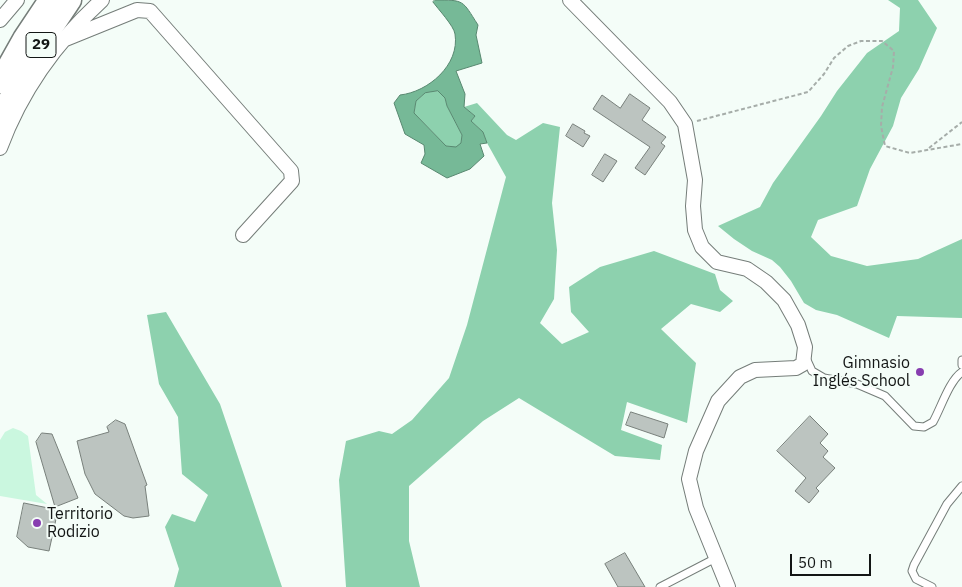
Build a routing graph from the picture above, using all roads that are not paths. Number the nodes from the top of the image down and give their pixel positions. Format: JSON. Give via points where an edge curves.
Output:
{"nodes":[{"id":1,"x":17,"y":0,"type":"edge"},
{"id":2,"x":50,"y":0,"type":"edge"},
{"id":3,"x":70,"y":0,"type":"edge"},
{"id":4,"x":102,"y":0,"type":"edge"},
{"id":5,"x":570,"y":0,"type":"edge"},
{"id":6,"x":0,"y":20,"type":"edge"},
{"id":7,"x":63,"y":40,"type":"junction"},
{"id":8,"x":5,"y":68,"type":"edge"},
{"id":9,"x":0,"y":82,"type":"edge"},
{"id":10,"x":0,"y":123,"type":"edge"},
{"id":11,"x":0,"y":148,"type":"edge"},
{"id":12,"x":243,"y":235,"type":"dead end"},
{"id":13,"x":805,"y":355,"type":"junction"},
{"id":14,"x":962,"y":360,"type":"edge"},
{"id":15,"x":962,"y":364,"type":"edge"},
{"id":16,"x":962,"y":372,"type":"edge"},
{"id":17,"x":962,"y":486,"type":"edge"},
{"id":18,"x":958,"y":496,"type":"edge"},
{"id":19,"x":716,"y":558,"type":"junction"},
{"id":20,"x":660,"y":587,"type":"edge"},
{"id":21,"x":728,"y":587,"type":"edge"},
{"id":22,"x":932,"y":587,"type":"edge"}],
"edges":[{"from":1,"to":6,"type":"street"},
{"from":2,"to":8,"type":"highway","number":"29"},
{"from":3,"to":10,"type":"highway","number":"29","via":[[27,68]]},
{"from":4,"to":7,"type":"street"},
{"from":5,"to":13,"type":"street","via":[[670,102],[685,124],[695,180],[695,230],[702,247],[717,262],[747,269],[784,300],[798,325]]},
{"from":7,"to":11,"type":"street","via":[[30,87]]},
{"from":7,"to":12,"type":"street","via":[[137,10],[150,11],[291,171],[292,181]]},
{"from":8,"to":9,"type":"highway","number":"29"},
{"from":13,"to":16,"type":"lane","via":[[812,371],[824,378],[856,384],[885,396],[914,426],[924,427],[934,422],[950,386]]},
{"from":13,"to":19,"type":"street","via":[[803,364],[796,368],[755,370],[740,378],[718,401],[696,451],[689,479],[696,508]]},
{"from":14,"to":15,"type":"lane"},
{"from":17,"to":18,"type":"lane"},
{"from":18,"to":22,"type":"lane","via":[[947,504],[914,564],[912,571],[916,579]]},
{"from":19,"to":20,"type":"lane"},
{"from":19,"to":21,"type":"street"}]}
